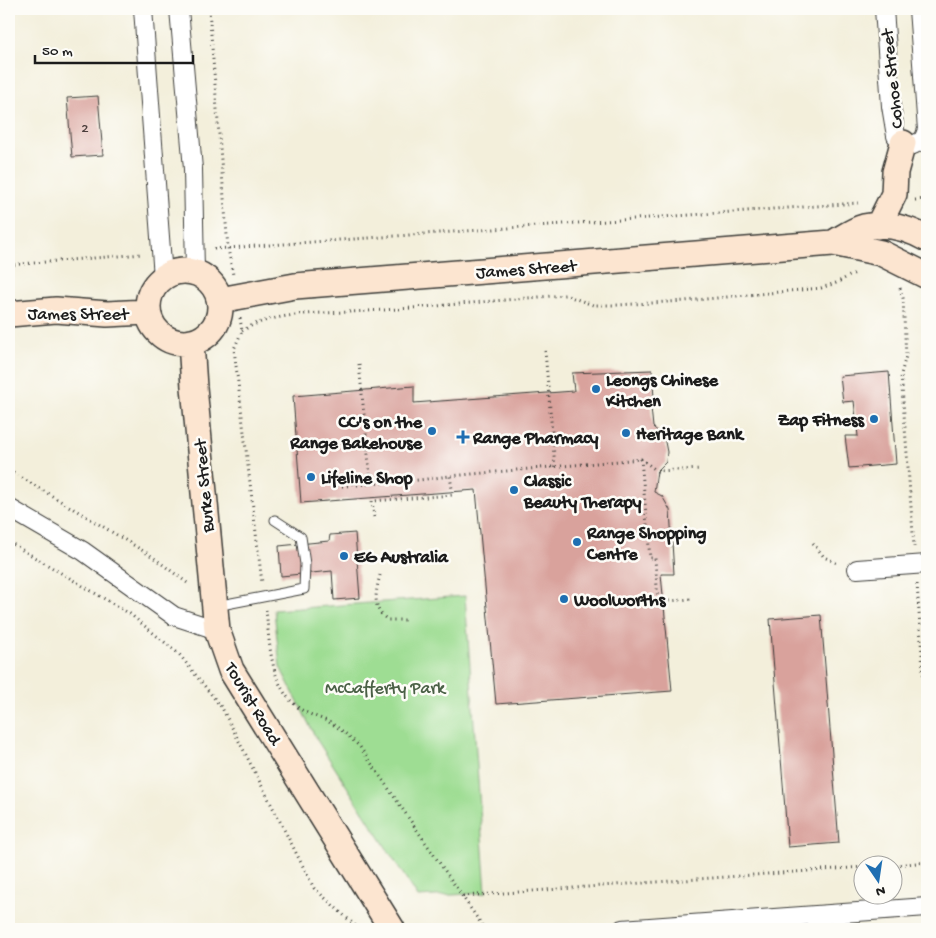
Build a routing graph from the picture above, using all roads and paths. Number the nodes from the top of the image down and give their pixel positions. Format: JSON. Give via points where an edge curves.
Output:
{"nodes":[{"id":1,"x":143,"y":9,"type":"edge"},
{"id":2,"x":179,"y":9,"type":"edge"},
{"id":3,"x":209,"y":9,"type":"edge"},
{"id":4,"x":884,"y":9,"type":"edge"},
{"id":5,"x":918,"y":9,"type":"edge"},
{"id":6,"x":903,"y":143,"type":"junction"},
{"id":7,"x":862,"y":203,"type":"dead end"},
{"id":8,"x":878,"y":226,"type":"junction"},
{"id":9,"x":927,"y":239,"type":"edge"},
{"id":10,"x":833,"y":243,"type":"junction"},
{"id":11,"x":228,"y":248,"type":"junction"},
{"id":12,"x":195,"y":261,"type":"junction"},
{"id":13,"x":9,"y":265,"type":"edge"},
{"id":14,"x":162,"y":265,"type":"junction"},
{"id":15,"x":860,"y":271,"type":"dead end"},
{"id":16,"x":916,"y":279,"type":"edge"},
{"id":17,"x":220,"y":300,"type":"junction"},
{"id":18,"x":148,"y":312,"type":"junction"},
{"id":19,"x":9,"y":314,"type":"edge"},
{"id":20,"x":242,"y":331,"type":"dead end"},
{"id":21,"x":191,"y":342,"type":"junction"},
{"id":22,"x":545,"y":351,"type":"dead end"},
{"id":23,"x":359,"y":364,"type":"dead end"},
{"id":24,"x":641,"y":459,"type":"junction"},
{"id":25,"x":554,"y":467,"type":"junction"},
{"id":26,"x":701,"y":468,"type":"dead end"},
{"id":27,"x":9,"y":470,"type":"edge"},
{"id":28,"x":450,"y":476,"type":"junction"},
{"id":29,"x":371,"y":484,"type":"junction"},
{"id":30,"x":332,"y":487,"type":"dead end"},
{"id":31,"x":9,"y":508,"type":"edge"},
{"id":32,"x":374,"y":517,"type":"dead end"},
{"id":33,"x":276,"y":520,"type":"dead end"},
{"id":34,"x":9,"y":542,"type":"edge"},
{"id":35,"x":813,"y":543,"type":"dead end"},
{"id":36,"x":914,"y":551,"type":"dead end"},
{"id":37,"x":927,"y":564,"type":"edge"},
{"id":38,"x":857,"y":569,"type":"joint"},
{"id":39,"x":380,"y":575,"type":"dead end"},
{"id":40,"x":916,"y":579,"type":"dead end"},
{"id":41,"x":192,"y":586,"type":"dead end"},
{"id":42,"x":691,"y":599,"type":"dead end"},
{"id":43,"x":215,"y":618,"type":"junction"},
{"id":44,"x":405,"y":620,"type":"dead end"},
{"id":45,"x":927,"y":725,"type":"edge"},
{"id":46,"x":927,"y":862,"type":"edge"},
{"id":47,"x":904,"y":864,"type":"edge"},
{"id":48,"x":854,"y":868,"type":"edge"},
{"id":49,"x":463,"y":896,"type":"dead end"},
{"id":50,"x":927,"y":907,"type":"edge"},
{"id":51,"x":359,"y":929,"type":"edge"},
{"id":52,"x":392,"y":929,"type":"edge"},
{"id":53,"x":622,"y":929,"type":"edge"}],
"edges":[{"from":1,"to":14,"type":"street"},
{"from":2,"to":12,"type":"street","via":[[193,169]]},
{"from":3,"to":11,"type":"path"},
{"from":4,"to":6,"type":"street","name":"Cohoe Street","via":[[891,106],[896,136]]},
{"from":5,"to":6,"type":"street","name":"Cohoe Street","via":[[927,130],[918,143]]},
{"from":6,"to":8,"type":"street","via":[[895,172],[894,194]]},
{"from":7,"to":11,"type":"path"},
{"from":8,"to":9,"type":"street","name":"James Street","via":[[904,228]]},
{"from":8,"to":10,"type":"street","name":"James Street","via":[[862,228]]},
{"from":10,"to":16,"type":"street","name":"James Street","via":[[881,252]]},
{"from":10,"to":17,"type":"street","name":"James Street","via":[[295,286]]},
{"from":11,"to":12,"type":"path"},
{"from":12,"to":14,"type":"street","via":[[184,270],[173,272]]},
{"from":12,"to":17,"type":"street"},
{"from":13,"to":14,"type":"path"},
{"from":14,"to":18,"type":"street","via":[[148,301]]},
{"from":15,"to":20,"type":"path","via":[[821,288],[617,305],[593,305],[565,295],[267,319]]},
{"from":16,"to":36,"type":"path","via":[[900,286],[906,356],[901,374]]},
{"from":17,"to":21,"type":"street","via":[[217,322],[202,338]]},
{"from":18,"to":19,"type":"street","name":"James Street","via":[[107,314],[56,310]]},
{"from":18,"to":21,"type":"street","via":[[158,332],[167,339]]},
{"from":21,"to":43,"type":"street","name":"Burke Street"},
{"from":22,"to":25,"type":"path"},
{"from":23,"to":29,"type":"path"},
{"from":24,"to":25,"type":"path"},
{"from":24,"to":26,"type":"path","via":[[657,470]]},
{"from":24,"to":42,"type":"path","via":[[650,558],[655,558],[658,602]]},
{"from":25,"to":28,"type":"path"},
{"from":27,"to":41,"type":"path","via":[[150,555]]},
{"from":28,"to":29,"type":"path"},
{"from":28,"to":32,"type":"path","via":[[453,495],[372,500]]},
{"from":29,"to":30,"type":"path"},
{"from":31,"to":43,"type":"street","via":[[83,551],[174,616]]},
{"from":33,"to":43,"type":"lane","via":[[301,537],[304,589]]},
{"from":34,"to":51,"type":"path","via":[[130,614],[179,654],[222,708],[314,888]]},
{"from":35,"to":38,"type":"path","via":[[824,557]]},
{"from":37,"to":38,"type":"street"},
{"from":39,"to":44,"type":"path","via":[[375,593],[377,609],[388,620]]},
{"from":40,"to":45,"type":"path"},
{"from":43,"to":52,"type":"street","name":"Tourist Road","via":[[231,670]]},
{"from":46,"to":47,"type":"path"},
{"from":48,"to":49,"type":"path"},
{"from":50,"to":53,"type":"street"}]}
